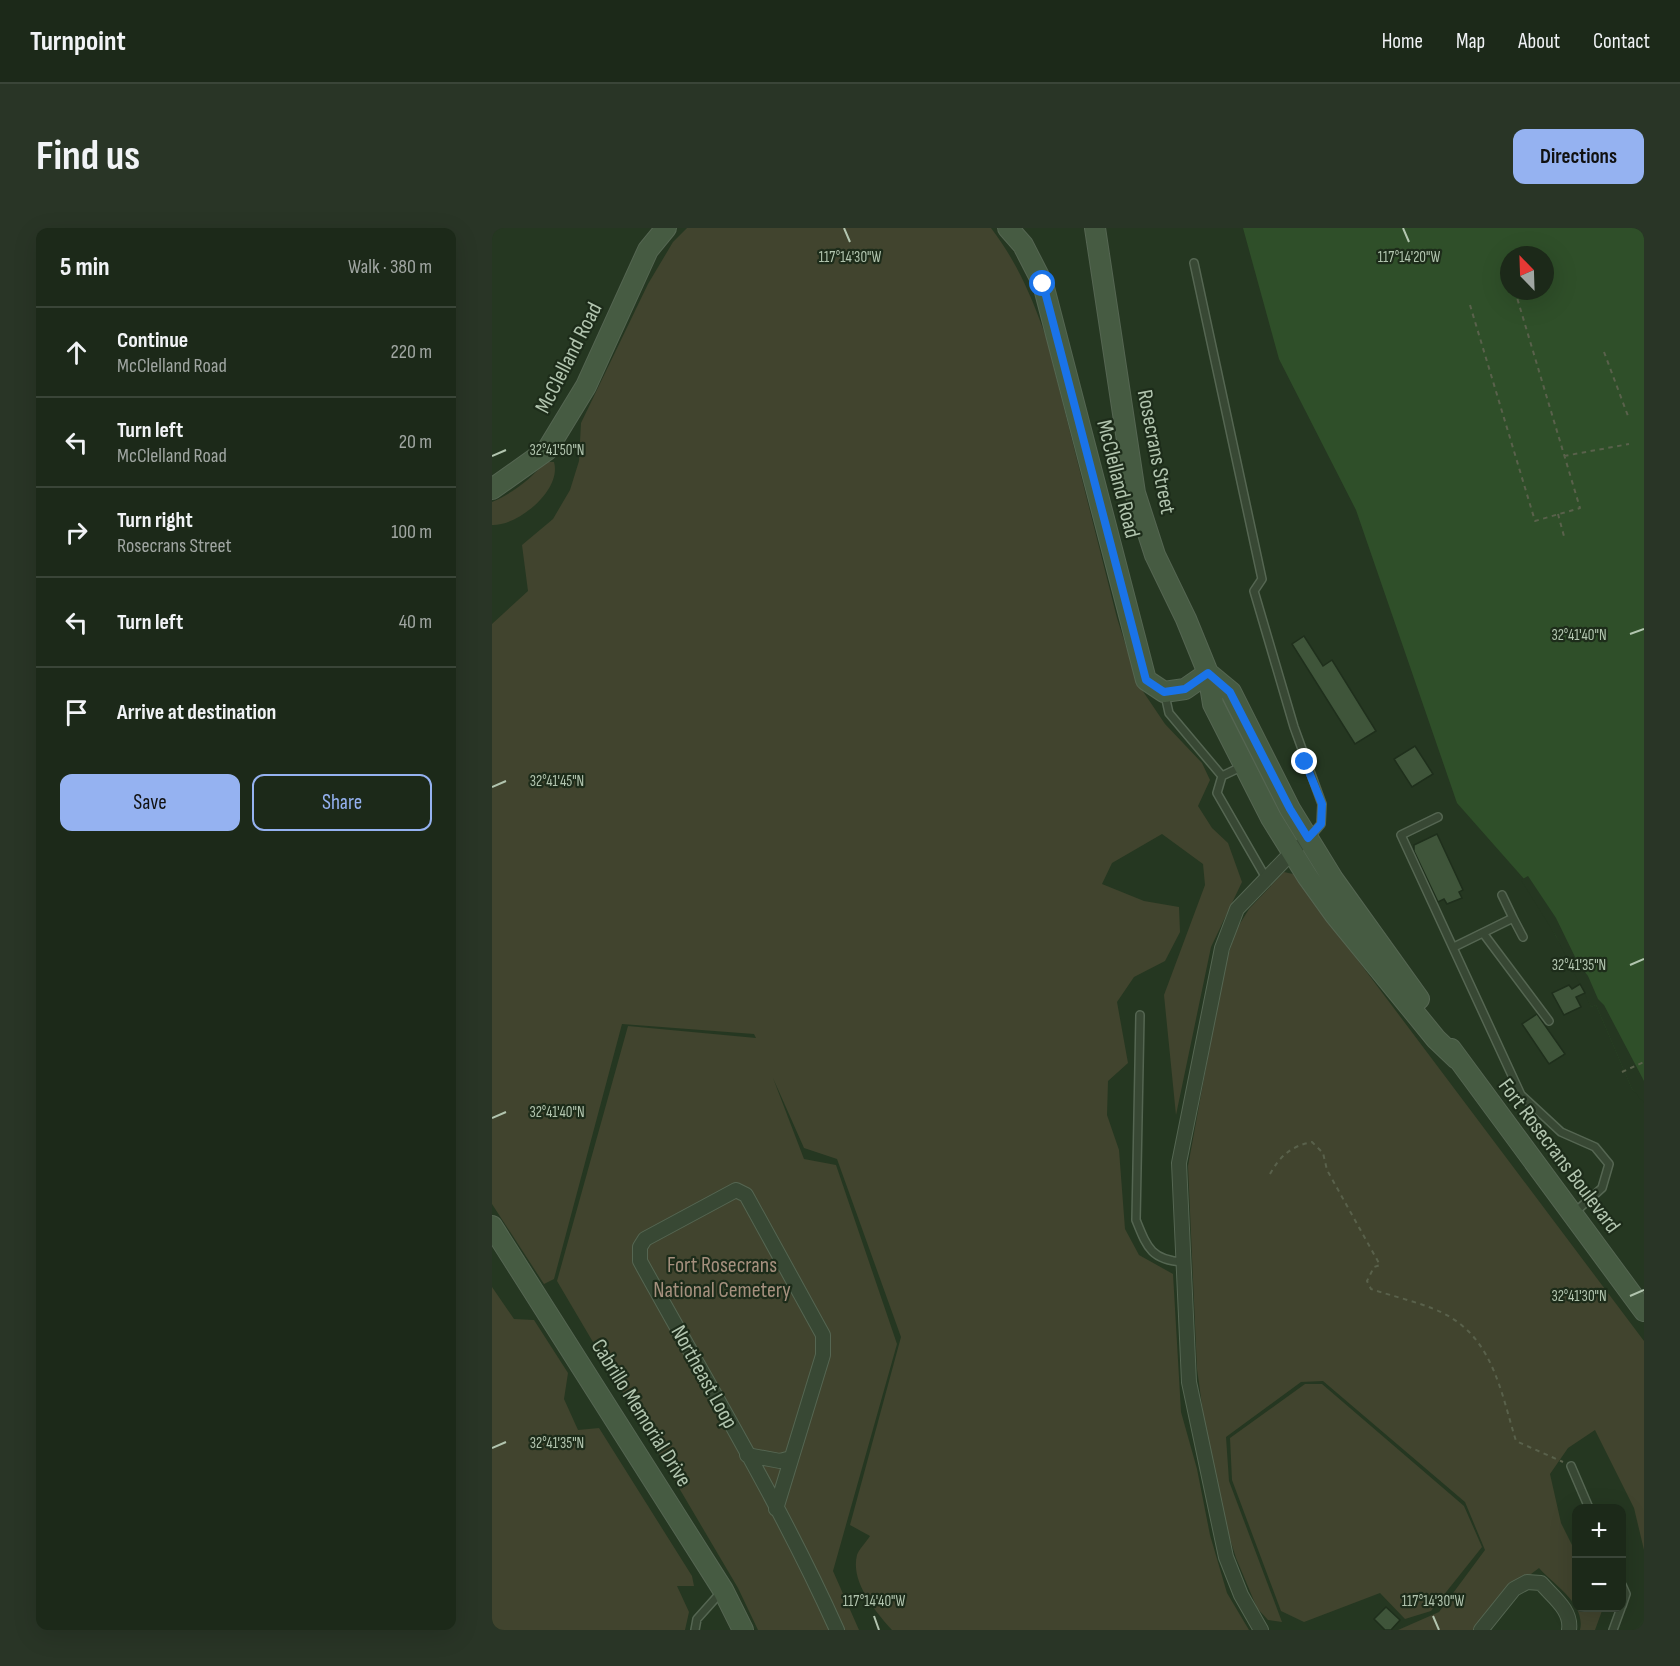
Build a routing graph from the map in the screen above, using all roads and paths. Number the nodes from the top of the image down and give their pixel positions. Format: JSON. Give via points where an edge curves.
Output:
{"nodes":[{"id":1,"x":666,"y":228,"type":"edge"},
{"id":2,"x":1008,"y":228,"type":"edge"},
{"id":3,"x":1095,"y":228,"type":"edge"},
{"id":4,"x":1194,"y":263,"type":"dead end"},
{"id":5,"x":1518,"y":300,"type":"edge"},
{"id":6,"x":1470,"y":305,"type":"dead end"},
{"id":7,"x":1604,"y":352,"type":"dead end"},
{"id":8,"x":1628,"y":416,"type":"dead end"},
{"id":9,"x":1629,"y":444,"type":"dead end"},
{"id":10,"x":1564,"y":456,"type":"junction"},
{"id":11,"x":492,"y":489,"type":"edge"},
{"id":12,"x":1558,"y":514,"type":"junction"},
{"id":13,"x":1565,"y":540,"type":"dead end"},
{"id":14,"x":1208,"y":673,"type":"junction"},
{"id":15,"x":1164,"y":692,"type":"junction"},
{"id":16,"x":1243,"y":766,"type":"junction"},
{"id":17,"x":1222,"y":776,"type":"junction"},
{"id":18,"x":1438,"y":817,"type":"dead end"},
{"id":19,"x":1308,"y":838,"type":"junction"},
{"id":20,"x":1292,"y":851,"type":"junction"},
{"id":21,"x":1266,"y":878,"type":"junction"},
{"id":22,"x":1502,"y":895,"type":"dead end"},
{"id":23,"x":1513,"y":918,"type":"junction"},
{"id":24,"x":1483,"y":933,"type":"junction"},
{"id":25,"x":1523,"y":937,"type":"dead end"},
{"id":26,"x":1454,"y":947,"type":"junction"},
{"id":27,"x":1140,"y":1015,"type":"dead end"},
{"id":28,"x":1549,"y":1021,"type":"dead end"},
{"id":29,"x":1457,"y":1059,"type":"junction"},
{"id":30,"x":1644,"y":1062,"type":"edge"},
{"id":31,"x":1622,"y":1072,"type":"dead end"},
{"id":32,"x":1270,"y":1174,"type":"dead end"},
{"id":33,"x":1573,"y":1214,"type":"junction"},
{"id":34,"x":492,"y":1226,"type":"edge"},
{"id":35,"x":1183,"y":1262,"type":"junction"},
{"id":36,"x":1644,"y":1311,"type":"edge"},
{"id":37,"x":792,"y":1454,"type":"junction"},
{"id":38,"x":747,"y":1455,"type":"junction"},
{"id":39,"x":1571,"y":1466,"type":"joint"},
{"id":40,"x":1587,"y":1504,"type":"edge"},
{"id":41,"x":776,"y":1509,"type":"junction"},
{"id":42,"x":723,"y":1590,"type":"junction"},
{"id":43,"x":1619,"y":1612,"type":"edge"},
{"id":44,"x":695,"y":1630,"type":"edge"},
{"id":45,"x":743,"y":1630,"type":"edge"},
{"id":46,"x":837,"y":1630,"type":"edge"},
{"id":47,"x":1261,"y":1630,"type":"edge"},
{"id":48,"x":1481,"y":1630,"type":"edge"},
{"id":49,"x":1569,"y":1630,"type":"edge"},
{"id":50,"x":1613,"y":1630,"type":"edge"}],
"edges":[{"from":1,"to":11,"type":"street","name":"McClelland Road","via":[[648,250],[586,386],[547,450]]},
{"from":2,"to":15,"type":"street","name":"McClelland Road","via":[[1023,245],[1043,284],[1136,652],[1146,680]]},
{"from":3,"to":14,"type":"street","name":"Rosecrans Street","via":[[1135,493],[1155,555]]},
{"from":4,"to":19,"type":"lane","via":[[1262,579],[1254,591],[1294,727],[1322,804],[1321,824]]},
{"from":5,"to":10,"type":"path"},
{"from":6,"to":12,"type":"path","via":[[1535,521]]},
{"from":7,"to":8,"type":"path"},
{"from":9,"to":10,"type":"path"},
{"from":10,"to":12,"type":"path","via":[[1580,508]]},
{"from":12,"to":13,"type":"path"},
{"from":14,"to":15,"type":"street","via":[[1185,689]]},
{"from":14,"to":16,"type":"street","name":"Rosecrans Street","via":[[1213,704]]},
{"from":14,"to":19,"type":"street","name":"Rosecrans Street","via":[[1230,692]]},
{"from":15,"to":17,"type":"lane","via":[[1169,713]]},
{"from":16,"to":17,"type":"lane"},
{"from":16,"to":20,"type":"street","name":"Rosecrans Street"},
{"from":17,"to":21,"type":"lane","via":[[1217,793]]},
{"from":18,"to":26,"type":"lane","via":[[1401,835]]},
{"from":19,"to":20,"type":"street"},
{"from":19,"to":29,"type":"street","name":"Fort Rosecrans Boulevard","via":[[1444,1034]]},
{"from":20,"to":21,"type":"street"},
{"from":20,"to":29,"type":"street","name":"Fort Rosecrans Boulevard","via":[[1335,915],[1436,1039]]},
{"from":21,"to":35,"type":"street","via":[[1237,909],[1222,948],[1179,1162]]},
{"from":22,"to":23,"type":"lane"},
{"from":23,"to":24,"type":"lane"},
{"from":23,"to":25,"type":"lane"},
{"from":24,"to":26,"type":"lane"},
{"from":24,"to":28,"type":"lane"},
{"from":26,"to":33,"type":"lane","via":[[1521,1095],[1562,1132],[1595,1147],[1609,1164],[1602,1188]]},
{"from":27,"to":35,"type":"lane","via":[[1136,1220],[1147,1248],[1165,1261]]},
{"from":29,"to":33,"type":"street","name":"Fort Rosecrans Boulevard"},
{"from":30,"to":31,"type":"path"},
{"from":32,"to":39,"type":"path","via":[[1278,1160],[1297,1145],[1311,1142],[1323,1153],[1327,1170],[1380,1265],[1374,1267],[1367,1281],[1371,1289],[1449,1316],[1473,1335],[1490,1359],[1516,1441]]},
{"from":33,"to":36,"type":"street","name":"Fort Rosecrans Boulevard"},
{"from":34,"to":42,"type":"street","name":"Cabrillo Memorial Drive"},
{"from":35,"to":47,"type":"street","via":[[1189,1382],[1226,1557]]},
{"from":37,"to":38,"type":"street","name":"Northeast Loop","via":[[780,1461]]},
{"from":37,"to":38,"type":"street","name":"Northeast Loop","via":[[823,1355],[823,1335],[746,1195],[736,1190],[645,1239],[640,1247],[640,1262]]},
{"from":37,"to":41,"type":"street","name":"Northeast Loop"},
{"from":38,"to":41,"type":"street","name":"Northeast Loop"},
{"from":39,"to":40,"type":"lane"},
{"from":41,"to":46,"type":"street"},
{"from":42,"to":44,"type":"lane","via":[[697,1618]]},
{"from":42,"to":45,"type":"street","name":"Cabrillo Memorial Drive"},
{"from":43,"to":50,"type":"lane"},
{"from":48,"to":49,"type":"street","via":[[1514,1589],[1527,1582],[1541,1583],[1566,1611]]}]}
